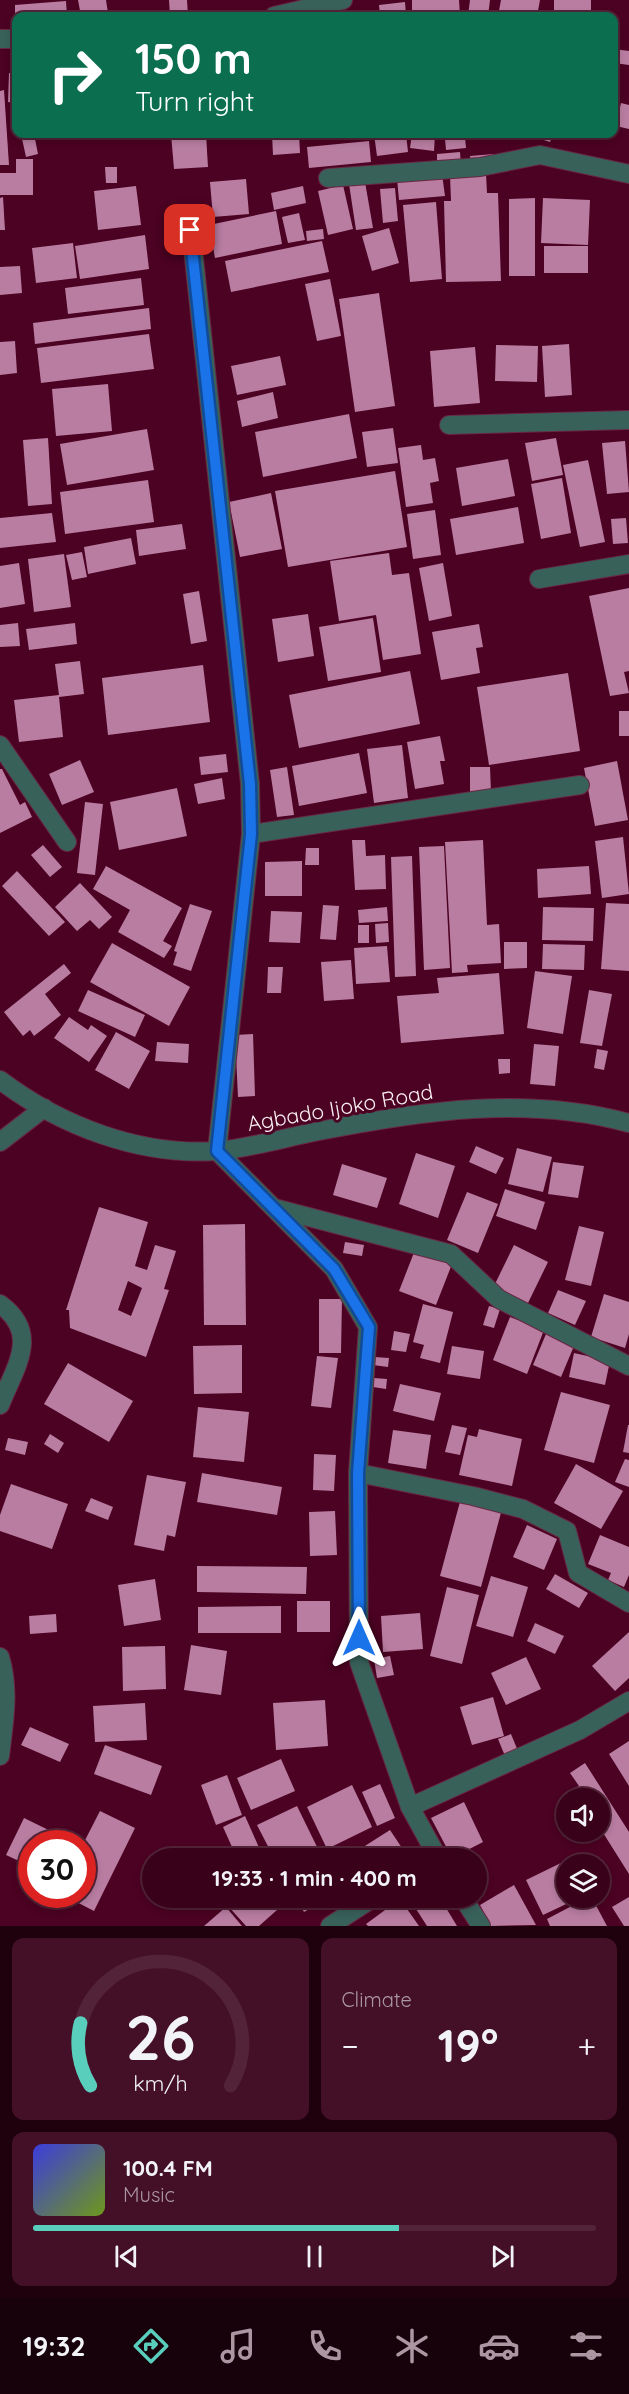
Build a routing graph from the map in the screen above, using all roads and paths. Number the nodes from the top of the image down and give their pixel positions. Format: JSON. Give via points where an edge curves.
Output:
{"nodes":[{"id":1,"x":343,"y":0,"type":"edge"},
{"id":2,"x":291,"y":12,"type":"edge"},
{"id":3,"x":629,"y":174,"type":"edge"},
{"id":4,"x":328,"y":178,"type":"dead end"},
{"id":5,"x":190,"y":230,"type":"dead end"},
{"id":6,"x":629,"y":420,"type":"edge"},
{"id":7,"x":449,"y":426,"type":"dead end"},
{"id":8,"x":629,"y":564,"type":"edge"},
{"id":9,"x":539,"y":579,"type":"dead end"},
{"id":10,"x":0,"y":745,"type":"edge"},
{"id":11,"x":580,"y":785,"type":"dead end"},
{"id":12,"x":251,"y":834,"type":"junction"},
{"id":13,"x":67,"y":842,"type":"dead end"},
{"id":14,"x":0,"y":1080,"type":"edge"},
{"id":15,"x":44,"y":1108,"type":"junction"},
{"id":16,"x":629,"y":1123,"type":"edge"},
{"id":17,"x":0,"y":1142,"type":"edge"},
{"id":18,"x":217,"y":1151,"type":"junction"},
{"id":19,"x":274,"y":1208,"type":"junction"},
{"id":20,"x":0,"y":1304,"type":"edge"},
{"id":21,"x":629,"y":1366,"type":"edge"},
{"id":22,"x":0,"y":1405,"type":"edge"},
{"id":23,"x":358,"y":1473,"type":"junction"},
{"id":24,"x":629,"y":1603,"type":"edge"},
{"id":25,"x":0,"y":1657,"type":"edge"},
{"id":26,"x":629,"y":1701,"type":"edge"},
{"id":27,"x":0,"y":1756,"type":"edge"},
{"id":28,"x":410,"y":1807,"type":"junction"},
{"id":29,"x":430,"y":1848,"type":"edge"},
{"id":30,"x":358,"y":1908,"type":"edge"},
{"id":31,"x":469,"y":1908,"type":"edge"},
{"id":32,"x":330,"y":1926,"type":"edge"},
{"id":33,"x":481,"y":1926,"type":"edge"}],
"edges":[{"from":1,"to":2,"type":"street"},
{"from":3,"to":4,"type":"street","via":[[540,155],[480,167]]},
{"from":5,"to":12,"type":"street","via":[[250,784]]},
{"from":6,"to":7,"type":"street"},
{"from":8,"to":9,"type":"street"},
{"from":10,"to":13,"type":"street"},
{"from":11,"to":12,"type":"street"},
{"from":12,"to":18,"type":"street"},
{"from":14,"to":15,"type":"street","name":"Agbado Ijoko Road"},
{"from":15,"to":17,"type":"street"},
{"from":15,"to":18,"type":"street","name":"Agbado Ijoko Road","via":[[110,1138],[178,1150]]},
{"from":16,"to":18,"type":"street","name":"Agbado Ijoko Road","via":[[548,1108],[414,1113]]},
{"from":18,"to":19,"type":"street"},
{"from":19,"to":21,"type":"street","via":[[452,1254],[498,1299]]},
{"from":19,"to":23,"type":"street","via":[[334,1269],[369,1327]]},
{"from":20,"to":22,"type":"street","via":[[22,1328],[23,1346]]},
{"from":23,"to":24,"type":"street","via":[[523,1509],[567,1531],[578,1573]]},
{"from":23,"to":28,"type":"street","via":[[359,1662]]},
{"from":25,"to":27,"type":"street","via":[[6,1677]]},
{"from":26,"to":28,"type":"street","via":[[580,1730]]},
{"from":28,"to":29,"type":"street"},
{"from":30,"to":32,"type":"street"},
{"from":31,"to":33,"type":"street"}]}
